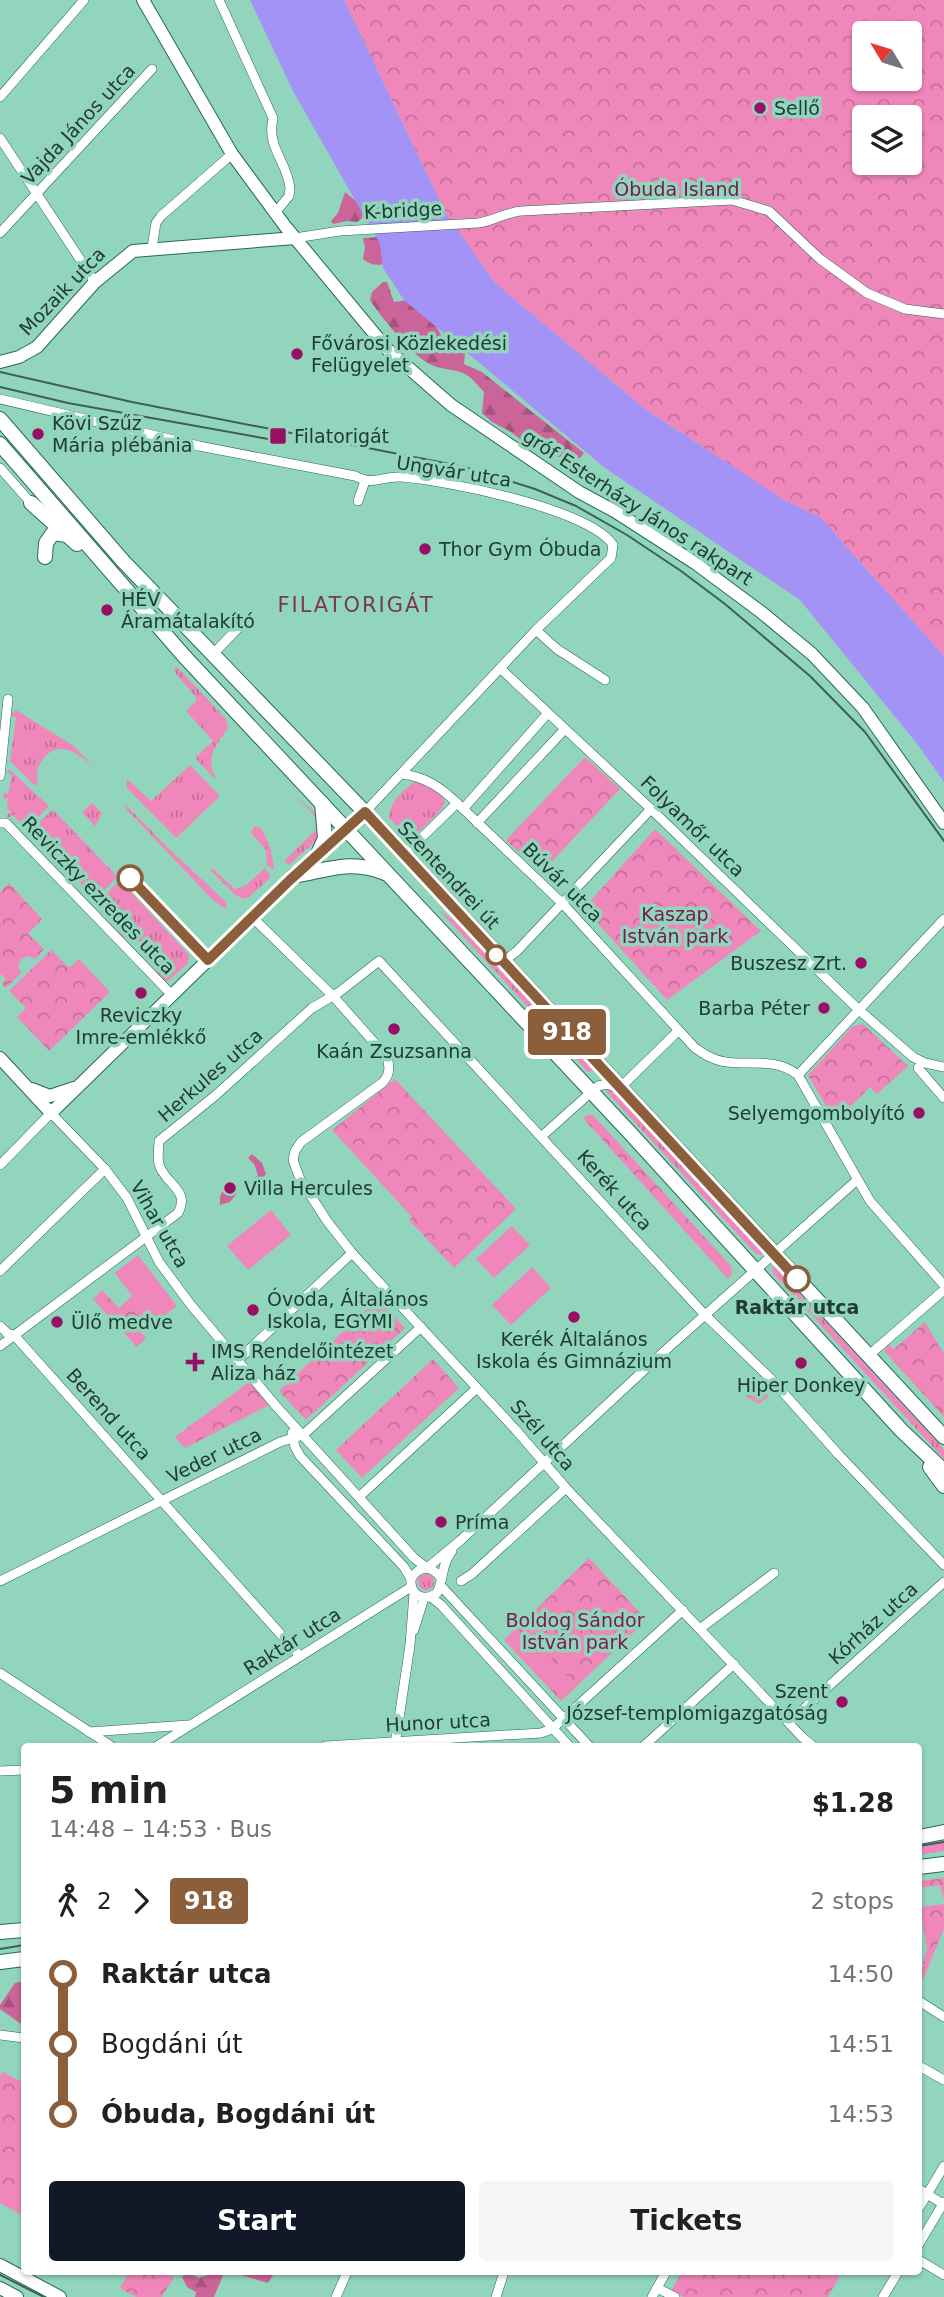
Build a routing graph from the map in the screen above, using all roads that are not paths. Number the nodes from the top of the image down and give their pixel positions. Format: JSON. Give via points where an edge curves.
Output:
{"nodes":[{"id":1,"x":84,"y":0,"type":"edge"},
{"id":2,"x":144,"y":0,"type":"edge"},
{"id":3,"x":219,"y":0,"type":"edge"},
{"id":4,"x":152,"y":69,"type":"dead end"},
{"id":5,"x":0,"y":97,"type":"edge"},
{"id":6,"x":0,"y":138,"type":"edge"},
{"id":7,"x":232,"y":154,"type":"junction"},
{"id":8,"x":36,"y":195,"type":"junction"},
{"id":9,"x":275,"y":213,"type":"junction"},
{"id":10,"x":340,"y":231,"type":"joint"},
{"id":11,"x":0,"y":233,"type":"edge"},
{"id":12,"x":295,"y":238,"type":"junction"},
{"id":13,"x":152,"y":248,"type":"junction"},
{"id":14,"x":93,"y":279,"type":"junction"},
{"id":15,"x":944,"y":314,"type":"edge"},
{"id":16,"x":0,"y":362,"type":"edge"},
{"id":17,"x":0,"y":399,"type":"edge"},
{"id":18,"x":0,"y":419,"type":"edge"},
{"id":19,"x":0,"y":444,"type":"edge"},
{"id":20,"x":0,"y":468,"type":"edge"},
{"id":21,"x":365,"y":481,"type":"junction"},
{"id":22,"x":358,"y":501,"type":"dead end"},
{"id":23,"x":31,"y":503,"type":"joint"},
{"id":24,"x":68,"y":535,"type":"junction"},
{"id":25,"x":95,"y":552,"type":"junction"},
{"id":26,"x":45,"y":557,"type":"dead end"},
{"id":27,"x":243,"y":623,"type":"dead end"},
{"id":28,"x":536,"y":630,"type":"junction"},
{"id":29,"x":212,"y":655,"type":"junction"},
{"id":30,"x":501,"y":669,"type":"junction"},
{"id":31,"x":605,"y":680,"type":"dead end"},
{"id":32,"x":8,"y":699,"type":"dead end"},
{"id":33,"x":548,"y":713,"type":"junction"},
{"id":34,"x":565,"y":729,"type":"junction"},
{"id":35,"x":402,"y":774,"type":"junction"},
{"id":36,"x":0,"y":776,"type":"edge"},
{"id":37,"x":323,"y":803,"type":"junction"},
{"id":38,"x":460,"y":806,"type":"junction"},
{"id":39,"x":651,"y":808,"type":"junction"},
{"id":40,"x":365,"y":812,"type":"junction"},
{"id":41,"x":2,"y":820,"type":"edge"},
{"id":42,"x":477,"y":823,"type":"junction"},
{"id":43,"x":944,"y":823,"type":"edge"},
{"id":44,"x":347,"y":828,"type":"junction"},
{"id":45,"x":404,"y":855,"type":"junction"},
{"id":46,"x":317,"y":856,"type":"junction"},
{"id":47,"x":390,"y":875,"type":"junction"},
{"id":48,"x":294,"y":876,"type":"junction"},
{"id":49,"x":563,"y":904,"type":"junction"},
{"id":50,"x":252,"y":917,"type":"junction"},
{"id":51,"x":944,"y":919,"type":"edge"},
{"id":52,"x":495,"y":954,"type":"junction"},
{"id":53,"x":172,"y":995,"type":"junction"},
{"id":54,"x":332,"y":996,"type":"junction"},
{"id":55,"x":859,"y":1010,"type":"junction"},
{"id":56,"x":678,"y":1031,"type":"junction"},
{"id":57,"x":0,"y":1058,"type":"edge"},
{"id":58,"x":944,"y":1067,"type":"edge"},
{"id":59,"x":918,"y":1068,"type":"dead end"},
{"id":60,"x":798,"y":1075,"type":"junction"},
{"id":61,"x":80,"y":1085,"type":"junction"},
{"id":62,"x":25,"y":1086,"type":"junction"},
{"id":63,"x":591,"y":1091,"type":"junction"},
{"id":64,"x":625,"y":1093,"type":"junction"},
{"id":65,"x":944,"y":1098,"type":"edge"},
{"id":66,"x":51,"y":1113,"type":"junction"},
{"id":67,"x":542,"y":1136,"type":"junction"},
{"id":68,"x":0,"y":1165,"type":"edge"},
{"id":69,"x":105,"y":1170,"type":"junction"},
{"id":70,"x":856,"y":1181,"type":"junction"},
{"id":71,"x":147,"y":1236,"type":"junction"},
{"id":72,"x":352,"y":1253,"type":"junction"},
{"id":73,"x":774,"y":1254,"type":"junction"},
{"id":74,"x":756,"y":1270,"type":"junction"},
{"id":75,"x":0,"y":1271,"type":"edge"},
{"id":76,"x":944,"y":1288,"type":"edge"},
{"id":77,"x":705,"y":1315,"type":"junction"},
{"id":78,"x":0,"y":1326,"type":"edge"},
{"id":79,"x":421,"y":1327,"type":"junction"},
{"id":80,"x":14,"y":1335,"type":"junction"},
{"id":81,"x":0,"y":1346,"type":"edge"},
{"id":82,"x":868,"y":1356,"type":"junction"},
{"id":83,"x":237,"y":1361,"type":"junction"},
{"id":84,"x":477,"y":1388,"type":"junction"},
{"id":85,"x":290,"y":1421,"type":"junction"},
{"id":86,"x":901,"y":1430,"type":"junction"},
{"id":87,"x":303,"y":1436,"type":"junction"},
{"id":88,"x":944,"y":1437,"type":"edge"},
{"id":89,"x":293,"y":1438,"type":"junction"},
{"id":90,"x":544,"y":1464,"type":"junction"},
{"id":91,"x":944,"y":1471,"type":"edge"},
{"id":92,"x":944,"y":1486,"type":"edge"},
{"id":93,"x":566,"y":1488,"type":"junction"},
{"id":94,"x":359,"y":1497,"type":"junction"},
{"id":95,"x":160,"y":1501,"type":"junction"},
{"id":96,"x":461,"y":1540,"type":"junction"},
{"id":97,"x":944,"y":1565,"type":"edge"},
{"id":98,"x":427,"y":1568,"type":"junction"},
{"id":99,"x":774,"y":1573,"type":"dead end"},
{"id":100,"x":0,"y":1581,"type":"edge"},
{"id":101,"x":440,"y":1581,"type":"junction"},
{"id":102,"x":461,"y":1581,"type":"dead end"},
{"id":103,"x":944,"y":1582,"type":"edge"},
{"id":104,"x":412,"y":1586,"type":"junction"},
{"id":105,"x":428,"y":1598,"type":"junction"},
{"id":106,"x":683,"y":1610,"type":"junction"},
{"id":107,"x":701,"y":1628,"type":"junction"},
{"id":108,"x":410,"y":1645,"type":"junction"},
{"id":109,"x":300,"y":1656,"type":"junction"},
{"id":110,"x":734,"y":1664,"type":"junction"},
{"id":111,"x":0,"y":1673,"type":"edge"},
{"id":112,"x":564,"y":1720,"type":"junction"},
{"id":113,"x":789,"y":1723,"type":"junction"},
{"id":114,"x":191,"y":1725,"type":"junction"},
{"id":115,"x":552,"y":1729,"type":"junction"},
{"id":116,"x":89,"y":1732,"type":"junction"},
{"id":117,"x":106,"y":1743,"type":"edge"},
{"id":118,"x":162,"y":1743,"type":"edge"},
{"id":119,"x":395,"y":1743,"type":"edge"},
{"id":120,"x":408,"y":1743,"type":"edge"},
{"id":121,"x":566,"y":1743,"type":"edge"},
{"id":122,"x":586,"y":1743,"type":"edge"},
{"id":123,"x":647,"y":1743,"type":"edge"},
{"id":124,"x":810,"y":1743,"type":"edge"},
{"id":125,"x":21,"y":1770,"type":"edge"},
{"id":126,"x":0,"y":1772,"type":"edge"},
{"id":127,"x":944,"y":1832,"type":"edge"},
{"id":128,"x":922,"y":1836,"type":"edge"},
{"id":129,"x":944,"y":1864,"type":"edge"},
{"id":130,"x":922,"y":1867,"type":"edge"},
{"id":131,"x":21,"y":1930,"type":"edge"},
{"id":132,"x":0,"y":1932,"type":"edge"},
{"id":133,"x":21,"y":1959,"type":"edge"},
{"id":134,"x":0,"y":1962,"type":"edge"},
{"id":135,"x":922,"y":2003,"type":"edge"},
{"id":136,"x":944,"y":2017,"type":"edge"},
{"id":137,"x":0,"y":2035,"type":"edge"},
{"id":138,"x":21,"y":2038,"type":"edge"},
{"id":139,"x":922,"y":2068,"type":"edge"},
{"id":140,"x":944,"y":2080,"type":"edge"},
{"id":141,"x":944,"y":2166,"type":"edge"},
{"id":142,"x":923,"y":2192,"type":"edge"},
{"id":143,"x":943,"y":2203,"type":"edge"},
{"id":144,"x":922,"y":2239,"type":"edge"},
{"id":145,"x":922,"y":2262,"type":"edge"},
{"id":146,"x":0,"y":2264,"type":"edge"},
{"id":147,"x":346,"y":2275,"type":"edge"},
{"id":148,"x":503,"y":2275,"type":"edge"},
{"id":149,"x":664,"y":2275,"type":"edge"},
{"id":150,"x":896,"y":2275,"type":"edge"},
{"id":151,"x":944,"y":2275,"type":"edge"},
{"id":152,"x":0,"y":2288,"type":"edge"},
{"id":153,"x":39,"y":2292,"type":"edge"},
{"id":154,"x":654,"y":2292,"type":"edge"},
{"id":155,"x":18,"y":2297,"type":"edge"},
{"id":156,"x":60,"y":2297,"type":"edge"},
{"id":157,"x":336,"y":2297,"type":"edge"},
{"id":158,"x":496,"y":2297,"type":"edge"},
{"id":159,"x":675,"y":2297,"type":"edge"},
{"id":160,"x":883,"y":2297,"type":"edge"}],
"edges":[{"from":1,"to":5,"type":"street"},
{"from":2,"to":7,"type":"main road","name":"gróf Esterházy János rakpart"},
{"from":3,"to":9,"type":"street","via":[[273,117],[273,145],[290,189]]},
{"from":4,"to":8,"type":"street","name":"Vajda János utca"},
{"from":6,"to":8,"type":"street"},
{"from":7,"to":9,"type":"main road","name":"gróf Esterházy János rakpart"},
{"from":7,"to":13,"type":"street","via":[[161,216]]},
{"from":8,"to":11,"type":"street","name":"Vajda János utca"},
{"from":8,"to":14,"type":"street"},
{"from":9,"to":12,"type":"main road","name":"gróf Esterházy János rakpart"},
{"from":10,"to":12,"type":"street","name":"Mozaik utca"},
{"from":10,"to":15,"type":"street","name":"K-bridge","via":[[468,225],[512,212],[732,200],[769,211],[820,259],[867,293],[905,309]]},
{"from":12,"to":13,"type":"main road","name":"Mozaik utca"},
{"from":12,"to":43,"type":"main road","name":"gróf Esterházy János rakpart","via":[[378,339],[426,385],[549,472],[695,563],[812,654],[863,708]]},
{"from":13,"to":14,"type":"main road","name":"Mozaik utca","via":[[133,251]]},
{"from":14,"to":16,"type":"main road","name":"Mozaik utca","via":[[37,347]]},
{"from":17,"to":21,"type":"street","name":"Ungvár utca"},
{"from":18,"to":29,"type":"main road","name":"Szentendrei út"},
{"from":19,"to":25,"type":"main road"},
{"from":20,"to":23,"type":"street"},
{"from":21,"to":22,"type":"street"},
{"from":21,"to":28,"type":"street","name":"Ungvár utca","via":[[400,477],[502,494],[564,515],[610,539],[611,558]]},
{"from":23,"to":24,"type":"main road"},
{"from":24,"to":25,"type":"main road","via":[[82,548]]},
{"from":24,"to":26,"type":"main road","via":[[53,533]]},
{"from":25,"to":37,"type":"main road","via":[[184,656]]},
{"from":27,"to":29,"type":"street"},
{"from":28,"to":30,"type":"street"},
{"from":28,"to":31,"type":"street"},
{"from":29,"to":40,"type":"main road","name":"Szentendrei út"},
{"from":30,"to":33,"type":"street","name":"Folyamőr utca"},
{"from":30,"to":35,"type":"street"},
{"from":32,"to":36,"type":"street"},
{"from":33,"to":34,"type":"street","name":"Folyamőr utca"},
{"from":33,"to":38,"type":"street"},
{"from":34,"to":39,"type":"street","name":"Folyamőr utca"},
{"from":34,"to":42,"type":"street"},
{"from":35,"to":38,"type":"street","name":"Búvár utca","via":[[427,780]]},
{"from":35,"to":40,"type":"street"},
{"from":37,"to":44,"type":"main road"},
{"from":37,"to":46,"type":"main road","via":[[325,838]]},
{"from":38,"to":42,"type":"street","name":"Búvár utca"},
{"from":38,"to":45,"type":"street"},
{"from":39,"to":49,"type":"street"},
{"from":39,"to":55,"type":"street","name":"Folyamőr utca"},
{"from":40,"to":44,"type":"main road"},
{"from":40,"to":45,"type":"main road","name":"Szentendrei út"},
{"from":41,"to":53,"type":"street","name":"Reviczky ezredes utca"},
{"from":42,"to":49,"type":"street","name":"Búvár utca"},
{"from":44,"to":46,"type":"main road"},
{"from":44,"to":47,"type":"main road"},
{"from":45,"to":52,"type":"main road","name":"Szentendrei út"},
{"from":46,"to":48,"type":"main road"},
{"from":47,"to":48,"type":"main road","via":[[352,865]]},
{"from":47,"to":63,"type":"main road"},
{"from":48,"to":50,"type":"main road"},
{"from":49,"to":52,"type":"street","via":[[508,958]]},
{"from":49,"to":56,"type":"street","name":"Búvár utca"},
{"from":50,"to":53,"type":"main road"},
{"from":50,"to":54,"type":"street"},
{"from":51,"to":55,"type":"street"},
{"from":52,"to":64,"type":"main road","name":"Szentendrei út"},
{"from":53,"to":61,"type":"main road"},
{"from":54,"to":67,"type":"street","name":"Kerék utca","via":[[379,961]]},
{"from":54,"to":71,"type":"street","name":"Herkules utca","via":[[312,1008],[159,1141],[159,1166],[183,1205]]},
{"from":54,"to":72,"type":"street","name":"Szél utca","via":[[387,1057],[390,1067],[388,1077],[301,1142],[293,1155],[300,1179]]},
{"from":55,"to":58,"type":"street","name":"Folyamőr utca","via":[[913,1057]]},
{"from":55,"to":60,"type":"street"},
{"from":56,"to":60,"type":"street","name":"Búvár utca","via":[[710,1058],[783,1065]]},
{"from":56,"to":64,"type":"street","via":[[625,1083]]},
{"from":57,"to":62,"type":"main road"},
{"from":59,"to":65,"type":"street"},
{"from":60,"to":70,"type":"street"},
{"from":61,"to":62,"type":"main road","via":[[50,1096]]},
{"from":61,"to":66,"type":"main road"},
{"from":62,"to":66,"type":"main road"},
{"from":63,"to":64,"type":"street","via":[[607,1084]]},
{"from":63,"to":67,"type":"street"},
{"from":63,"to":74,"type":"main road"},
{"from":64,"to":73,"type":"main road","name":"Szentendrei út"},
{"from":66,"to":68,"type":"street"},
{"from":66,"to":69,"type":"street","name":"Vihar utca"},
{"from":67,"to":77,"type":"street","name":"Kerék utca"},
{"from":69,"to":71,"type":"street","name":"Vihar utca","via":[[127,1198]]},
{"from":69,"to":75,"type":"street"},
{"from":70,"to":73,"type":"street"},
{"from":70,"to":76,"type":"street"},
{"from":71,"to":80,"type":"street"},
{"from":71,"to":83,"type":"street","name":"Vihar utca","via":[[159,1262]]},
{"from":72,"to":79,"type":"street","name":"Szél utca"},
{"from":72,"to":83,"type":"street"},
{"from":73,"to":74,"type":"street"},
{"from":73,"to":82,"type":"main road","name":"Szentendrei út"},
{"from":74,"to":77,"type":"street"},
{"from":74,"to":86,"type":"main road"},
{"from":76,"to":82,"type":"street"},
{"from":77,"to":90,"type":"street"},
{"from":77,"to":97,"type":"street","name":"Kerék utca","via":[[772,1380]]},
{"from":78,"to":80,"type":"street","name":"Berend utca"},
{"from":79,"to":84,"type":"street","name":"Szél utca"},
{"from":79,"to":87,"type":"street"},
{"from":80,"to":81,"type":"street"},
{"from":80,"to":95,"type":"street","name":"Berend utca"},
{"from":82,"to":88,"type":"main road","name":"Szentendrei út"},
{"from":83,"to":85,"type":"street","name":"Vihar utca"},
{"from":84,"to":90,"type":"street","name":"Szél utca"},
{"from":84,"to":94,"type":"street"},
{"from":85,"to":87,"type":"street","name":"Vihar utca"},
{"from":85,"to":89,"type":"street"},
{"from":86,"to":91,"type":"main road"},
{"from":86,"to":92,"type":"main road"},
{"from":87,"to":89,"type":"street","name":"Veder utca"},
{"from":87,"to":94,"type":"street","name":"Vihar utca"},
{"from":89,"to":95,"type":"street","name":"Veder utca"},
{"from":89,"to":104,"type":"street","via":[[300,1456],[399,1562]]},
{"from":90,"to":93,"type":"street","name":"Szél utca"},
{"from":90,"to":96,"type":"street"},
{"from":93,"to":102,"type":"street"},
{"from":93,"to":106,"type":"street","name":"Szél utca"},
{"from":94,"to":98,"type":"street","name":"Vihar utca"},
{"from":95,"to":100,"type":"street","name":"Veder utca"},
{"from":95,"to":109,"type":"street","name":"Berend utca"},
{"from":96,"to":98,"type":"street"},
{"from":96,"to":101,"type":"street","via":[[447,1557]]},
{"from":98,"to":101,"type":"street","via":[[435,1571]]},
{"from":98,"to":104,"type":"street","via":[[420,1569]]},
{"from":99,"to":107,"type":"street"},
{"from":101,"to":105,"type":"street","via":[[437,1593]]},
{"from":101,"to":112,"type":"street"},
{"from":103,"to":113,"type":"street","name":"Kórház utca"},
{"from":104,"to":105,"type":"street"},
{"from":104,"to":108,"type":"street"},
{"from":104,"to":109,"type":"street","name":"Raktár utca"},
{"from":105,"to":108,"type":"street"},
{"from":105,"to":115,"type":"street","via":[[440,1605]]},
{"from":106,"to":107,"type":"street","name":"Szél utca"},
{"from":106,"to":112,"type":"street"},
{"from":107,"to":110,"type":"street","name":"Szél utca"},
{"from":108,"to":119,"type":"street"},
{"from":109,"to":114,"type":"street","name":"Raktár utca"},
{"from":110,"to":113,"type":"street","name":"Szél utca"},
{"from":110,"to":123,"type":"street"},
{"from":111,"to":116,"type":"street"},
{"from":112,"to":115,"type":"street"},
{"from":112,"to":122,"type":"street"},
{"from":113,"to":124,"type":"street"},
{"from":114,"to":116,"type":"street","name":"Raktár utca"},
{"from":114,"to":118,"type":"street","name":"Raktár utca"},
{"from":115,"to":120,"type":"street","name":"Hunor utca"},
{"from":115,"to":121,"type":"street"},
{"from":116,"to":117,"type":"street"},
{"from":125,"to":126,"type":"street"},
{"from":127,"to":128,"type":"main road"},
{"from":129,"to":130,"type":"main road"},
{"from":131,"to":132,"type":"main road"},
{"from":133,"to":134,"type":"main road"},
{"from":135,"to":136,"type":"street"},
{"from":137,"to":138,"type":"street"},
{"from":139,"to":140,"type":"street"},
{"from":141,"to":142,"type":"street"},
{"from":142,"to":143,"type":"street"},
{"from":143,"to":144,"type":"street"},
{"from":145,"to":151,"type":"street"},
{"from":146,"to":153,"type":"main road"},
{"from":147,"to":157,"type":"street"},
{"from":148,"to":158,"type":"street"},
{"from":149,"to":154,"type":"street"},
{"from":150,"to":160,"type":"street"},
{"from":152,"to":155,"type":"main road"},
{"from":153,"to":156,"type":"main road"},
{"from":154,"to":159,"type":"street"}]}
